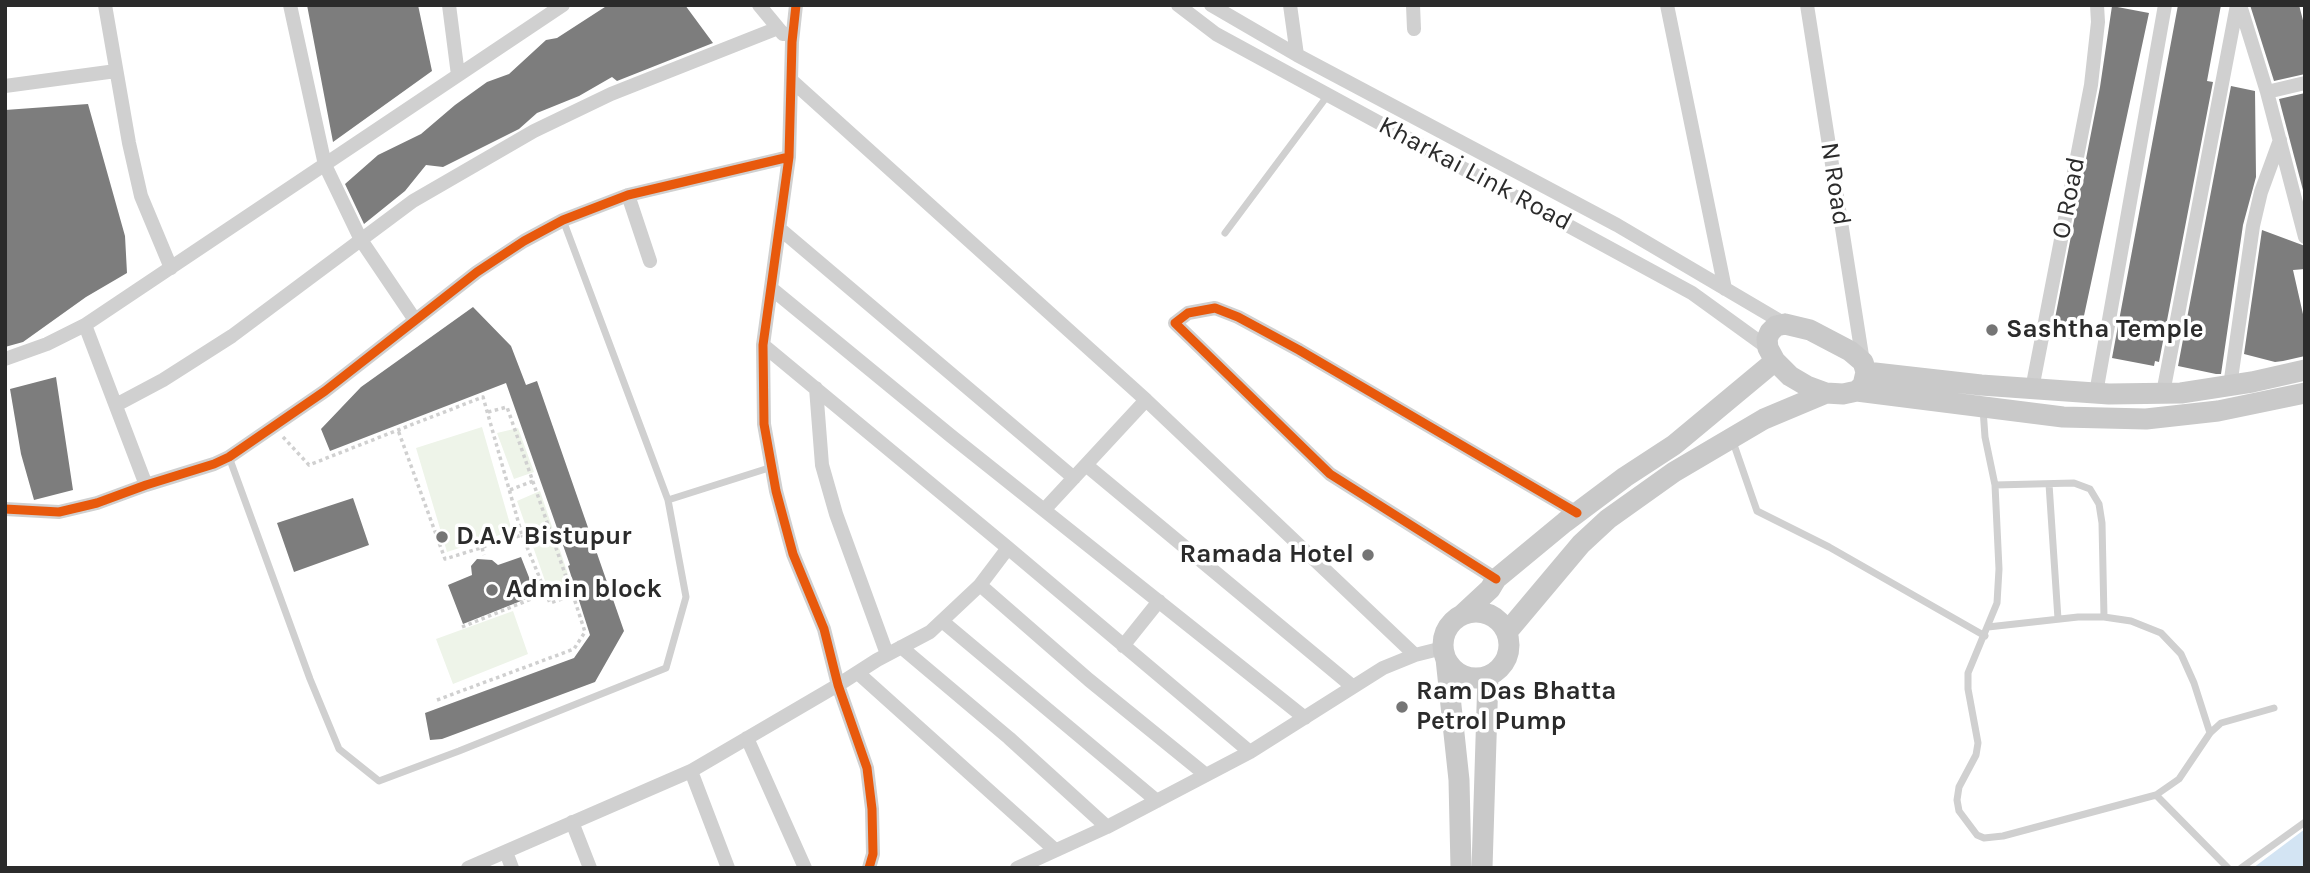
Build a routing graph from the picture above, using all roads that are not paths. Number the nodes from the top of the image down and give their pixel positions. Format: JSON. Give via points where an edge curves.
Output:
{"nodes":[{"id":1,"x":105,"y":5,"type":"edge"},
{"id":2,"x":290,"y":5,"type":"edge"},
{"id":3,"x":449,"y":5,"type":"edge"},
{"id":4,"x":563,"y":5,"type":"edge"},
{"id":5,"x":759,"y":5,"type":"edge"},
{"id":6,"x":796,"y":5,"type":"edge"},
{"id":7,"x":1178,"y":5,"type":"edge"},
{"id":8,"x":1211,"y":5,"type":"edge"},
{"id":9,"x":1290,"y":5,"type":"edge"},
{"id":10,"x":1413,"y":5,"type":"edge"},
{"id":11,"x":1667,"y":5,"type":"edge"},
{"id":12,"x":1807,"y":5,"type":"edge"},
{"id":13,"x":2097,"y":5,"type":"edge"},
{"id":14,"x":2165,"y":5,"type":"edge"},
{"id":15,"x":2239,"y":5,"type":"edge"},
{"id":16,"x":778,"y":28,"type":"junction"},
{"id":17,"x":1414,"y":29,"type":"dead end"},
{"id":18,"x":792,"y":42,"type":"junction"},
{"id":19,"x":1297,"y":55,"type":"junction"},
{"id":20,"x":116,"y":71,"type":"junction"},
{"id":21,"x":458,"y":75,"type":"junction"},
{"id":22,"x":791,"y":80,"type":"junction"},
{"id":23,"x":2305,"y":83,"type":"edge"},
{"id":24,"x":5,"y":86,"type":"edge"},
{"id":25,"x":2267,"y":92,"type":"junction"},
{"id":26,"x":1328,"y":95,"type":"junction"},
{"id":27,"x":2280,"y":139,"type":"junction"},
{"id":28,"x":789,"y":157,"type":"junction"},
{"id":29,"x":325,"y":164,"type":"junction"},
{"id":30,"x":628,"y":195,"type":"junction"},
{"id":31,"x":563,"y":220,"type":"junction"},
{"id":32,"x":780,"y":229,"type":"junction"},
{"id":33,"x":1225,"y":233,"type":"dead end"},
{"id":34,"x":2305,"y":237,"type":"edge"},
{"id":35,"x":361,"y":240,"type":"junction"},
{"id":36,"x":650,"y":261,"type":"dead end"},
{"id":37,"x":171,"y":268,"type":"junction"},
{"id":38,"x":772,"y":289,"type":"junction"},
{"id":39,"x":1725,"y":289,"type":"junction"},
{"id":40,"x":415,"y":320,"type":"junction"},
{"id":41,"x":1785,"y":324,"type":"junction"},
{"id":42,"x":85,"y":325,"type":"junction"},
{"id":43,"x":763,"y":345,"type":"junction"},
{"id":44,"x":1771,"y":355,"type":"junction"},
{"id":45,"x":5,"y":359,"type":"edge"},
{"id":46,"x":2305,"y":370,"type":"edge"},
{"id":47,"x":1862,"y":375,"type":"junction"},
{"id":48,"x":2230,"y":386,"type":"junction"},
{"id":49,"x":816,"y":388,"type":"junction"},
{"id":50,"x":2032,"y":389,"type":"junction"},
{"id":51,"x":1826,"y":393,"type":"junction"},
{"id":52,"x":2096,"y":393,"type":"junction"},
{"id":53,"x":2163,"y":393,"type":"junction"},
{"id":54,"x":2305,"y":393,"type":"edge"},
{"id":55,"x":1146,"y":400,"type":"junction"},
{"id":56,"x":116,"y":405,"type":"junction"},
{"id":57,"x":1983,"y":408,"type":"junction"},
{"id":58,"x":1732,"y":438,"type":"junction"},
{"id":59,"x":229,"y":457,"type":"junction"},
{"id":60,"x":1086,"y":465,"type":"junction"},
{"id":61,"x":772,"y":467,"type":"junction"},
{"id":62,"x":1074,"y":478,"type":"junction"},
{"id":63,"x":2049,"y":484,"type":"junction"},
{"id":64,"x":146,"y":485,"type":"junction"},
{"id":65,"x":1995,"y":485,"type":"junction"},
{"id":66,"x":668,"y":500,"type":"junction"},
{"id":67,"x":5,"y":509,"type":"edge"},
{"id":68,"x":1044,"y":510,"type":"junction"},
{"id":69,"x":1577,"y":513,"type":"junction"},
{"id":70,"x":1008,"y":548,"type":"junction"},
{"id":71,"x":1496,"y":579,"type":"junction"},
{"id":72,"x":980,"y":584,"type":"junction"},
{"id":73,"x":1159,"y":601,"type":"junction"},
{"id":74,"x":1462,"y":615,"type":"junction"},
{"id":75,"x":2104,"y":617,"type":"junction"},
{"id":76,"x":2058,"y":619,"type":"junction"},
{"id":77,"x":942,"y":621,"type":"junction"},
{"id":78,"x":1988,"y":627,"type":"junction"},
{"id":79,"x":1507,"y":632,"type":"junction"},
{"id":80,"x":1985,"y":636,"type":"junction"},
{"id":81,"x":1124,"y":646,"type":"junction"},
{"id":82,"x":901,"y":647,"type":"junction"},
{"id":83,"x":887,"y":654,"type":"junction"},
{"id":84,"x":1445,"y":654,"type":"junction"},
{"id":85,"x":1415,"y":655,"type":"junction"},
{"id":86,"x":858,"y":673,"type":"junction"},
{"id":87,"x":1488,"y":676,"type":"junction"},
{"id":88,"x":838,"y":685,"type":"junction"},
{"id":89,"x":1352,"y":686,"type":"junction"},
{"id":90,"x":2273,"y":708,"type":"dead end"},
{"id":91,"x":1305,"y":718,"type":"junction"},
{"id":92,"x":2210,"y":733,"type":"junction"},
{"id":93,"x":747,"y":738,"type":"junction"},
{"id":94,"x":1250,"y":752,"type":"junction"},
{"id":95,"x":691,"y":771,"type":"junction"},
{"id":96,"x":1206,"y":775,"type":"junction"},
{"id":97,"x":2157,"y":795,"type":"junction"},
{"id":98,"x":1157,"y":801,"type":"junction"},
{"id":99,"x":572,"y":822,"type":"junction"},
{"id":100,"x":2305,"y":822,"type":"edge"},
{"id":101,"x":1107,"y":827,"type":"junction"},
{"id":102,"x":1055,"y":850,"type":"junction"},
{"id":103,"x":506,"y":852,"type":"junction"},
{"id":104,"x":468,"y":868,"type":"edge"},
{"id":105,"x":512,"y":868,"type":"edge"},
{"id":106,"x":590,"y":868,"type":"edge"},
{"id":107,"x":728,"y":868,"type":"edge"},
{"id":108,"x":804,"y":868,"type":"edge"},
{"id":109,"x":869,"y":868,"type":"edge"},
{"id":110,"x":1017,"y":868,"type":"edge"},
{"id":111,"x":1461,"y":868,"type":"edge"},
{"id":112,"x":1482,"y":868,"type":"edge"},
{"id":113,"x":2228,"y":868,"type":"edge"},
{"id":114,"x":2241,"y":868,"type":"edge"}],
"edges":[{"from":1,"to":20,"type":"street"},
{"from":2,"to":29,"type":"street"},
{"from":3,"to":21,"type":"street"},
{"from":4,"to":21,"type":"street"},
{"from":5,"to":16,"type":"street"},
{"from":6,"to":18,"type":"street"},
{"from":7,"to":26,"type":"street","name":"Kharkai Link Road","via":[[1216,34]]},
{"from":8,"to":19,"type":"street"},
{"from":9,"to":19,"type":"street"},
{"from":10,"to":17,"type":"street"},
{"from":11,"to":39,"type":"street"},
{"from":12,"to":47,"type":"street","name":"N Road"},
{"from":13,"to":50,"type":"street","name":"O Road","via":[[2091,85]]},
{"from":14,"to":52,"type":"street"},
{"from":15,"to":25,"type":"street"},
{"from":15,"to":53,"type":"street"},
{"from":16,"to":18,"type":"street"},
{"from":16,"to":35,"type":"street","via":[[611,94],[534,131],[414,201]]},
{"from":18,"to":22,"type":"street"},
{"from":19,"to":39,"type":"street"},
{"from":20,"to":24,"type":"street"},
{"from":20,"to":37,"type":"street","via":[[142,195]]},
{"from":21,"to":29,"type":"street"},
{"from":22,"to":28,"type":"street"},
{"from":22,"to":55,"type":"street"},
{"from":23,"to":25,"type":"street"},
{"from":25,"to":27,"type":"street"},
{"from":26,"to":33,"type":"lane"},
{"from":26,"to":44,"type":"street","name":"Kharkai Link Road","via":[[1692,293]]},
{"from":27,"to":34,"type":"street"},
{"from":27,"to":48,"type":"street","via":[[2253,226]]},
{"from":28,"to":30,"type":"street"},
{"from":28,"to":32,"type":"street"},
{"from":29,"to":35,"type":"street"},
{"from":29,"to":37,"type":"street"},
{"from":30,"to":31,"type":"street"},
{"from":30,"to":36,"type":"street"},
{"from":31,"to":40,"type":"street","via":[[477,272]]},
{"from":31,"to":66,"type":"lane"},
{"from":32,"to":38,"type":"street"},
{"from":32,"to":62,"type":"street"},
{"from":35,"to":40,"type":"street"},
{"from":35,"to":56,"type":"street","via":[[232,336]]},
{"from":37,"to":42,"type":"street"},
{"from":38,"to":43,"type":"street"},
{"from":38,"to":68,"type":"street"},
{"from":39,"to":41,"type":"street"},
{"from":40,"to":59,"type":"street"},
{"from":41,"to":44,"type":"main road","via":[[1770,332]]},
{"from":41,"to":47,"type":"main road","via":[[1827,338]]},
{"from":42,"to":45,"type":"street"},
{"from":42,"to":56,"type":"street"},
{"from":43,"to":49,"type":"street"},
{"from":43,"to":61,"type":"street","via":[[764,424]]},
{"from":44,"to":51,"type":"main road","via":[[1790,376]]},
{"from":44,"to":69,"type":"main road","via":[[1674,445]]},
{"from":46,"to":48,"type":"main road"},
{"from":47,"to":50,"type":"main road"},
{"from":47,"to":51,"type":"main road","via":[[1843,394]]},
{"from":47,"to":57,"type":"main road"},
{"from":48,"to":53,"type":"main road"},
{"from":49,"to":70,"type":"street"},
{"from":49,"to":83,"type":"street","via":[[822,465],[835,514]]},
{"from":50,"to":52,"type":"main road"},
{"from":51,"to":58,"type":"main road"},
{"from":52,"to":53,"type":"main road"},
{"from":54,"to":57,"type":"main road","via":[[2218,411],[2146,419],[2063,417]]},
{"from":55,"to":60,"type":"street"},
{"from":55,"to":85,"type":"street"},
{"from":56,"to":64,"type":"street"},
{"from":57,"to":65,"type":"lane"},
{"from":58,"to":79,"type":"main road","via":[[1608,519]]},
{"from":58,"to":80,"type":"lane","via":[[1757,511]]},
{"from":59,"to":64,"type":"street"},
{"from":59,"to":66,"type":"lane","via":[[339,749],[379,781],[666,668],[686,597]]},
{"from":60,"to":62,"type":"street"},
{"from":60,"to":89,"type":"street"},
{"from":61,"to":66,"type":"lane"},
{"from":61,"to":88,"type":"street","via":[[793,554],[824,629]]},
{"from":62,"to":68,"type":"street"},
{"from":63,"to":65,"type":"lane"},
{"from":63,"to":75,"type":"lane","via":[[2074,483],[2091,489],[2099,504]]},
{"from":63,"to":76,"type":"lane"},
{"from":64,"to":67,"type":"street","via":[[59,512]]},
{"from":65,"to":78,"type":"lane","via":[[1999,569],[1997,603]]},
{"from":68,"to":73,"type":"street"},
{"from":69,"to":71,"type":"main road"},
{"from":69,"to":71,"type":"street","via":[[1238,317],[1215,308],[1188,313],[1175,323],[1330,474]]},
{"from":70,"to":72,"type":"street"},
{"from":70,"to":81,"type":"street"},
{"from":71,"to":74,"type":"main road"},
{"from":72,"to":77,"type":"street"},
{"from":72,"to":96,"type":"street"},
{"from":73,"to":81,"type":"street"},
{"from":73,"to":91,"type":"street"},
{"from":74,"to":79,"type":"main road","via":[[1479,612],[1496,618]]},
{"from":74,"to":84,"type":"main road","via":[[1445,635]]},
{"from":75,"to":76,"type":"lane"},
{"from":75,"to":92,"type":"lane","via":[[2161,633],[2181,654]]},
{"from":76,"to":78,"type":"lane"},
{"from":77,"to":82,"type":"street"},
{"from":77,"to":98,"type":"street"},
{"from":78,"to":80,"type":"lane"},
{"from":79,"to":87,"type":"main road","via":[[1506,658]]},
{"from":80,"to":97,"type":"lane","via":[[1968,673],[1976,755],[1957,800],[1976,835],[2003,836]]},
{"from":81,"to":94,"type":"street"},
{"from":82,"to":83,"type":"street"},
{"from":82,"to":101,"type":"street"},
{"from":83,"to":86,"type":"street"},
{"from":84,"to":85,"type":"street"},
{"from":84,"to":87,"type":"main road","via":[[1454,670],[1464,676]]},
{"from":84,"to":111,"type":"main road","via":[[1459,780]]},
{"from":85,"to":89,"type":"street"},
{"from":86,"to":88,"type":"street"},
{"from":86,"to":102,"type":"street"},
{"from":87,"to":112,"type":"main road"},
{"from":88,"to":93,"type":"street"},
{"from":88,"to":109,"type":"street","via":[[867,768],[873,854]]},
{"from":89,"to":91,"type":"street"},
{"from":90,"to":92,"type":"lane","via":[[2221,723]]},
{"from":91,"to":94,"type":"street"},
{"from":92,"to":97,"type":"lane","via":[[2179,779]]},
{"from":93,"to":95,"type":"street"},
{"from":93,"to":108,"type":"street"},
{"from":94,"to":96,"type":"street"},
{"from":95,"to":99,"type":"street"},
{"from":95,"to":107,"type":"street"},
{"from":96,"to":98,"type":"street"},
{"from":97,"to":113,"type":"lane"},
{"from":98,"to":101,"type":"street"},
{"from":99,"to":103,"type":"street"},
{"from":99,"to":106,"type":"street"},
{"from":100,"to":114,"type":"lane"},
{"from":101,"to":102,"type":"street"},
{"from":102,"to":110,"type":"street"},
{"from":103,"to":104,"type":"street"},
{"from":103,"to":105,"type":"street"}]}
